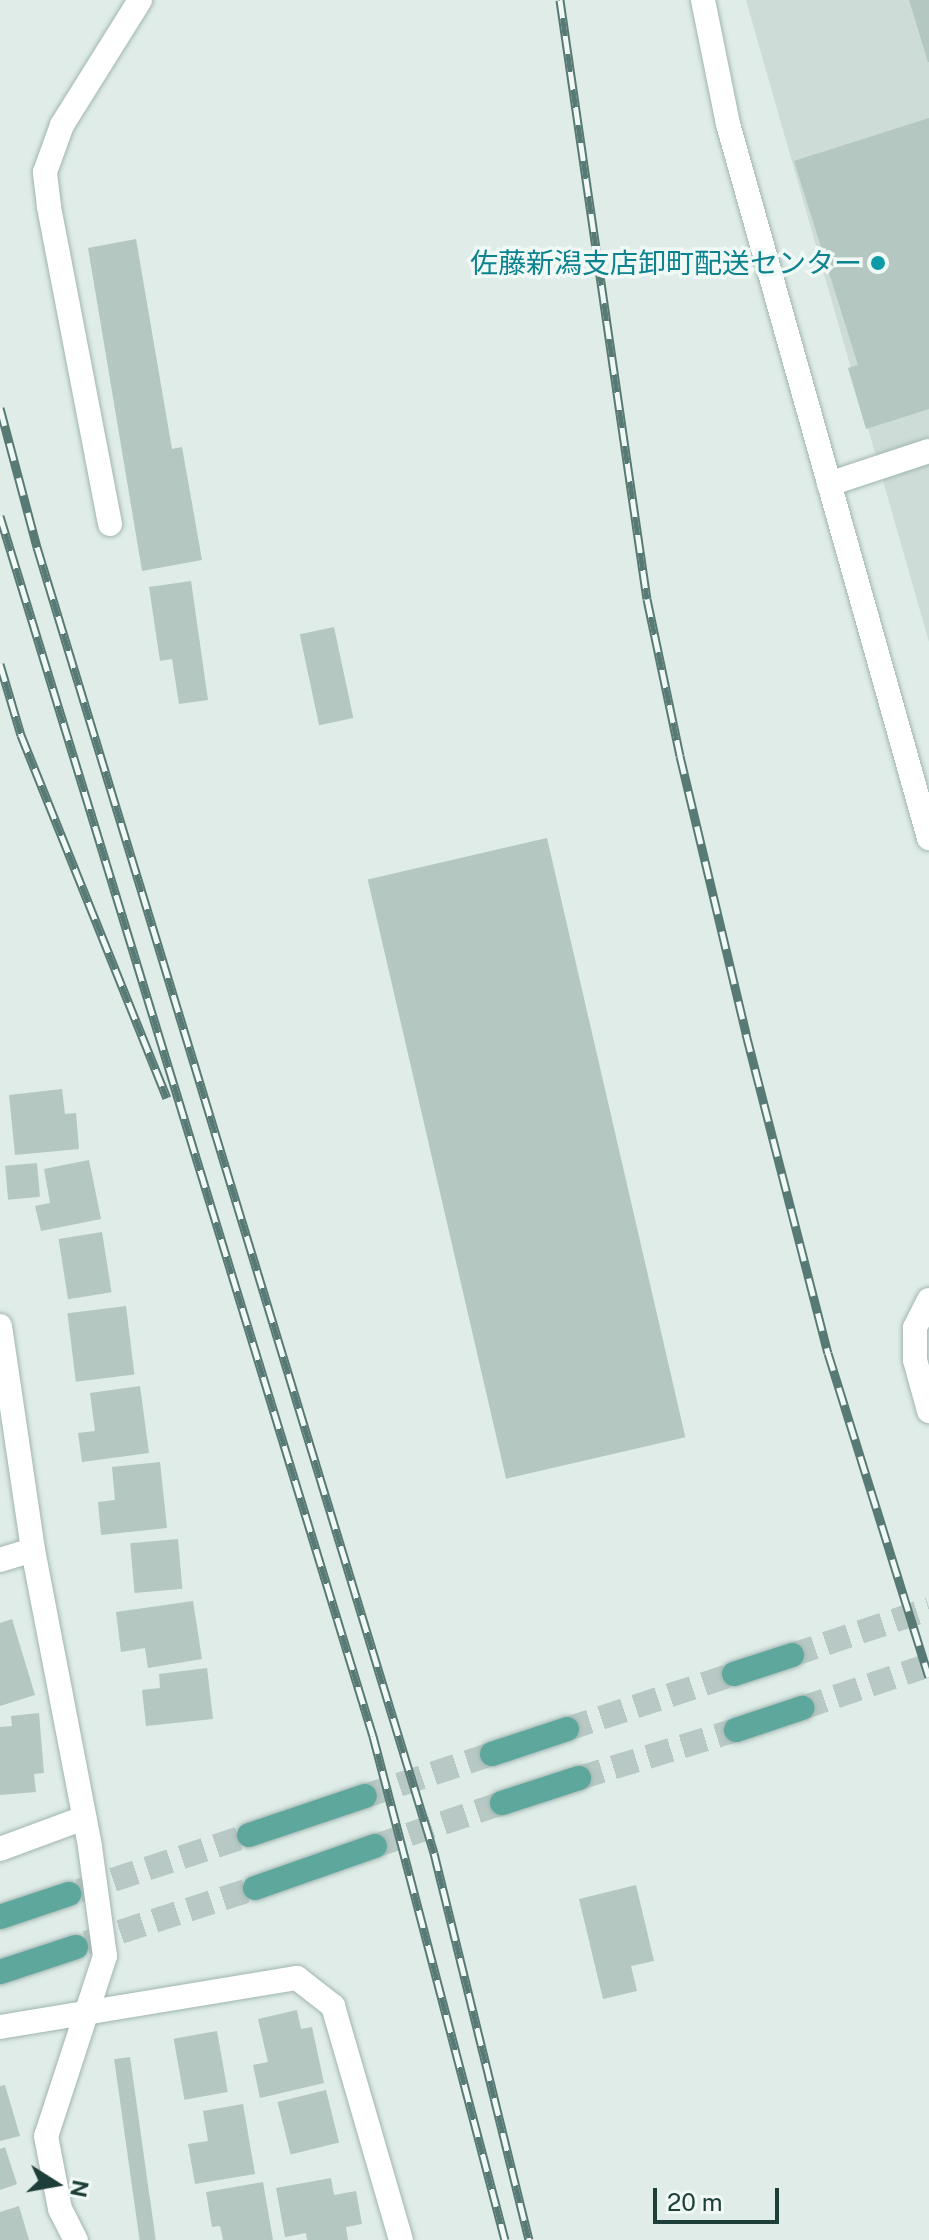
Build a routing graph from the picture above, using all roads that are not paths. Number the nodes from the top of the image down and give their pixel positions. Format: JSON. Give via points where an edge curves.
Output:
{"nodes":[{"id":1,"x":140,"y":0,"type":"edge"},
{"id":2,"x":703,"y":0,"type":"edge"},
{"id":3,"x":929,"y":451,"type":"edge"},
{"id":4,"x":829,"y":484,"type":"junction"},
{"id":5,"x":110,"y":524,"type":"dead end"},
{"id":6,"x":929,"y":838,"type":"edge"},
{"id":7,"x":929,"y":1300,"type":"edge"},
{"id":8,"x":0,"y":1326,"type":"edge"},
{"id":9,"x":929,"y":1411,"type":"edge"},
{"id":10,"x":33,"y":1550,"type":"junction"},
{"id":11,"x":0,"y":1560,"type":"edge"},
{"id":12,"x":792,"y":1655,"type":"tunnel mouth"},
{"id":13,"x":734,"y":1674,"type":"tunnel mouth"},
{"id":14,"x":802,"y":1708,"type":"tunnel mouth"},
{"id":15,"x":567,"y":1729,"type":"tunnel mouth"},
{"id":16,"x":736,"y":1730,"type":"tunnel mouth"},
{"id":17,"x":492,"y":1754,"type":"tunnel mouth"},
{"id":18,"x":579,"y":1778,"type":"tunnel mouth"},
{"id":19,"x":365,"y":1796,"type":"tunnel mouth"},
{"id":20,"x":502,"y":1803,"type":"tunnel mouth"},
{"id":21,"x":84,"y":1818,"type":"junction"},
{"id":22,"x":249,"y":1835,"type":"tunnel mouth"},
{"id":23,"x":375,"y":1846,"type":"tunnel mouth"},
{"id":24,"x":0,"y":1849,"type":"edge"},
{"id":25,"x":255,"y":1888,"type":"tunnel mouth"},
{"id":26,"x":69,"y":1894,"type":"tunnel mouth"},
{"id":27,"x":0,"y":1917,"type":"edge"},
{"id":28,"x":76,"y":1947,"type":"tunnel mouth"},
{"id":29,"x":0,"y":1972,"type":"edge"},
{"id":30,"x":86,"y":2013,"type":"junction"},
{"id":31,"x":0,"y":2027,"type":"edge"},
{"id":32,"x":76,"y":2240,"type":"edge"},
{"id":33,"x":401,"y":2240,"type":"edge"}],
"edges":[{"from":1,"to":5,"type":"street","via":[[62,125],[45,172]]},
{"from":2,"to":4,"type":"street","via":[[728,124]]},
{"from":3,"to":4,"type":"street"},
{"from":4,"to":6,"type":"street"},
{"from":7,"to":9,"type":"street","via":[[915,1328],[915,1360]]},
{"from":8,"to":10,"type":"street"},
{"from":10,"to":11,"type":"street"},
{"from":10,"to":21,"type":"street"},
{"from":12,"to":13,"type":"main road"},
{"from":14,"to":16,"type":"main road"},
{"from":15,"to":17,"type":"main road"},
{"from":18,"to":20,"type":"main road"},
{"from":19,"to":22,"type":"main road"},
{"from":21,"to":24,"type":"street"},
{"from":21,"to":30,"type":"street","via":[[105,1956]]},
{"from":23,"to":25,"type":"main road"},
{"from":26,"to":27,"type":"main road"},
{"from":28,"to":29,"type":"main road"},
{"from":30,"to":31,"type":"street"},
{"from":30,"to":32,"type":"street","via":[[46,2136],[60,2209]]},
{"from":30,"to":33,"type":"street","via":[[297,1978],[333,2006]]}]}
